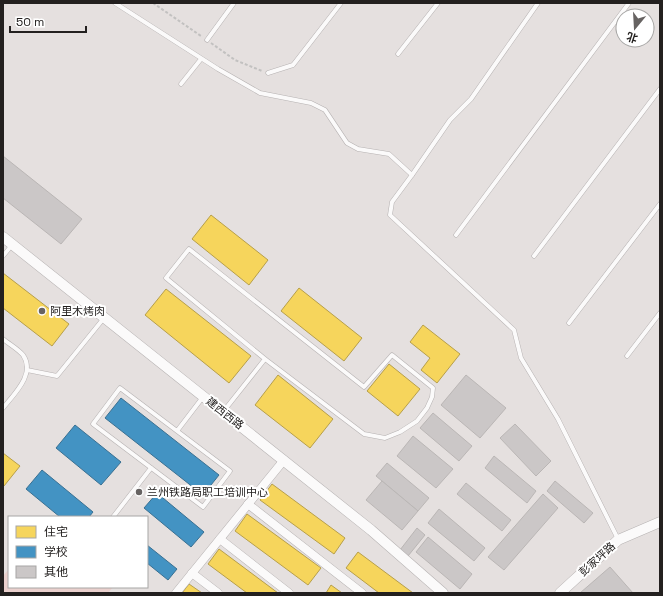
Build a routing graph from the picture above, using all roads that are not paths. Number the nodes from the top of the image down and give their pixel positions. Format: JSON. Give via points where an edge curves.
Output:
{"nodes":[{"id":1,"x":115,"y":3,"type":"edge"},
{"id":2,"x":234,"y":3,"type":"edge"},
{"id":3,"x":341,"y":3,"type":"edge"},
{"id":4,"x":438,"y":3,"type":"edge"},
{"id":5,"x":538,"y":3,"type":"edge"},
{"id":6,"x":629,"y":3,"type":"edge"},
{"id":7,"x":207,"y":40,"type":"dead end"},
{"id":8,"x":398,"y":54,"type":"dead end"},
{"id":9,"x":201,"y":59,"type":"junction"},
{"id":10,"x":268,"y":73,"type":"dead end"},
{"id":11,"x":181,"y":84,"type":"dead end"},
{"id":12,"x":660,"y":89,"type":"edge"},
{"id":13,"x":412,"y":175,"type":"junction"},
{"id":14,"x":660,"y":204,"type":"edge"},
{"id":15,"x":456,"y":235,"type":"dead end"},
{"id":16,"x":3,"y":237,"type":"edge"},
{"id":17,"x":12,"y":244,"type":"junction"},
{"id":18,"x":3,"y":256,"type":"edge"},
{"id":19,"x":534,"y":256,"type":"dead end"},
{"id":20,"x":660,"y":313,"type":"edge"},
{"id":21,"x":104,"y":318,"type":"junction"},
{"id":22,"x":569,"y":324,"type":"dead end"},
{"id":23,"x":3,"y":339,"type":"edge"},
{"id":24,"x":627,"y":356,"type":"dead end"},
{"id":25,"x":265,"y":358,"type":"junction"},
{"id":26,"x":27,"y":370,"type":"junction"},
{"id":27,"x":204,"y":397,"type":"junction"},
{"id":28,"x":3,"y":408,"type":"edge"},
{"id":29,"x":223,"y":412,"type":"junction"},
{"id":30,"x":177,"y":431,"type":"junction"},
{"id":31,"x":284,"y":460,"type":"junction"},
{"id":32,"x":152,"y":468,"type":"junction"},
{"id":33,"x":248,"y":504,"type":"junction"},
{"id":34,"x":114,"y":516,"type":"edge"},
{"id":35,"x":660,"y":522,"type":"edge"},
{"id":36,"x":220,"y":539,"type":"junction"},
{"id":37,"x":618,"y":540,"type":"junction"},
{"id":38,"x":192,"y":573,"type":"junction"},
{"id":39,"x":176,"y":593,"type":"edge"},
{"id":40,"x":218,"y":593,"type":"edge"},
{"id":41,"x":289,"y":593,"type":"edge"},
{"id":42,"x":362,"y":593,"type":"edge"},
{"id":43,"x":443,"y":593,"type":"edge"},
{"id":44,"x":560,"y":593,"type":"edge"}],
"edges":[{"from":1,"to":9,"type":"lane"},
{"from":2,"to":7,"type":"lane"},
{"from":3,"to":10,"type":"lane","via":[[294,65]]},
{"from":4,"to":8,"type":"lane"},
{"from":5,"to":13,"type":"lane"},
{"from":6,"to":15,"type":"lane"},
{"from":9,"to":11,"type":"lane"},
{"from":9,"to":13,"type":"lane","via":[[260,92],[311,103],[325,110],[347,143],[358,149],[389,154]]},
{"from":12,"to":19,"type":"lane"},
{"from":13,"to":37,"type":"lane","via":[[392,202],[390,215],[514,330],[521,358],[558,419]]},
{"from":14,"to":22,"type":"lane"},
{"from":16,"to":17,"type":"street","name":"建西西路"},
{"from":17,"to":18,"type":"lane"},
{"from":17,"to":21,"type":"street","name":"建西西路"},
{"from":20,"to":24,"type":"lane"},
{"from":21,"to":26,"type":"lane","via":[[56,376]]},
{"from":21,"to":27,"type":"street","name":"建西西路"},
{"from":23,"to":26,"type":"lane","via":[[22,354]]},
{"from":25,"to":25,"type":"lane","via":[[364,434],[385,438],[400,432],[417,421],[432,397],[433,388],[392,355],[364,387],[189,249],[166,278]]},
{"from":25,"to":29,"type":"lane"},
{"from":26,"to":28,"type":"lane","via":[[22,384]]},
{"from":27,"to":29,"type":"street","name":"建西西路"},
{"from":27,"to":30,"type":"lane"},
{"from":29,"to":31,"type":"street","name":"建西西路"},
{"from":30,"to":32,"type":"lane","via":[[230,471],[203,507]]},
{"from":30,"to":32,"type":"lane","via":[[120,388],[93,424]]},
{"from":31,"to":33,"type":"street"},
{"from":31,"to":43,"type":"street","name":"建西西路","via":[[371,530]]},
{"from":32,"to":34,"type":"lane"},
{"from":33,"to":36,"type":"street"},
{"from":33,"to":42,"type":"street"},
{"from":35,"to":37,"type":"street","name":"彭家坪路"},
{"from":36,"to":38,"type":"street"},
{"from":36,"to":41,"type":"street"},
{"from":37,"to":44,"type":"street","name":"彭家坪路"},
{"from":38,"to":39,"type":"street"},
{"from":38,"to":40,"type":"street"}]}
